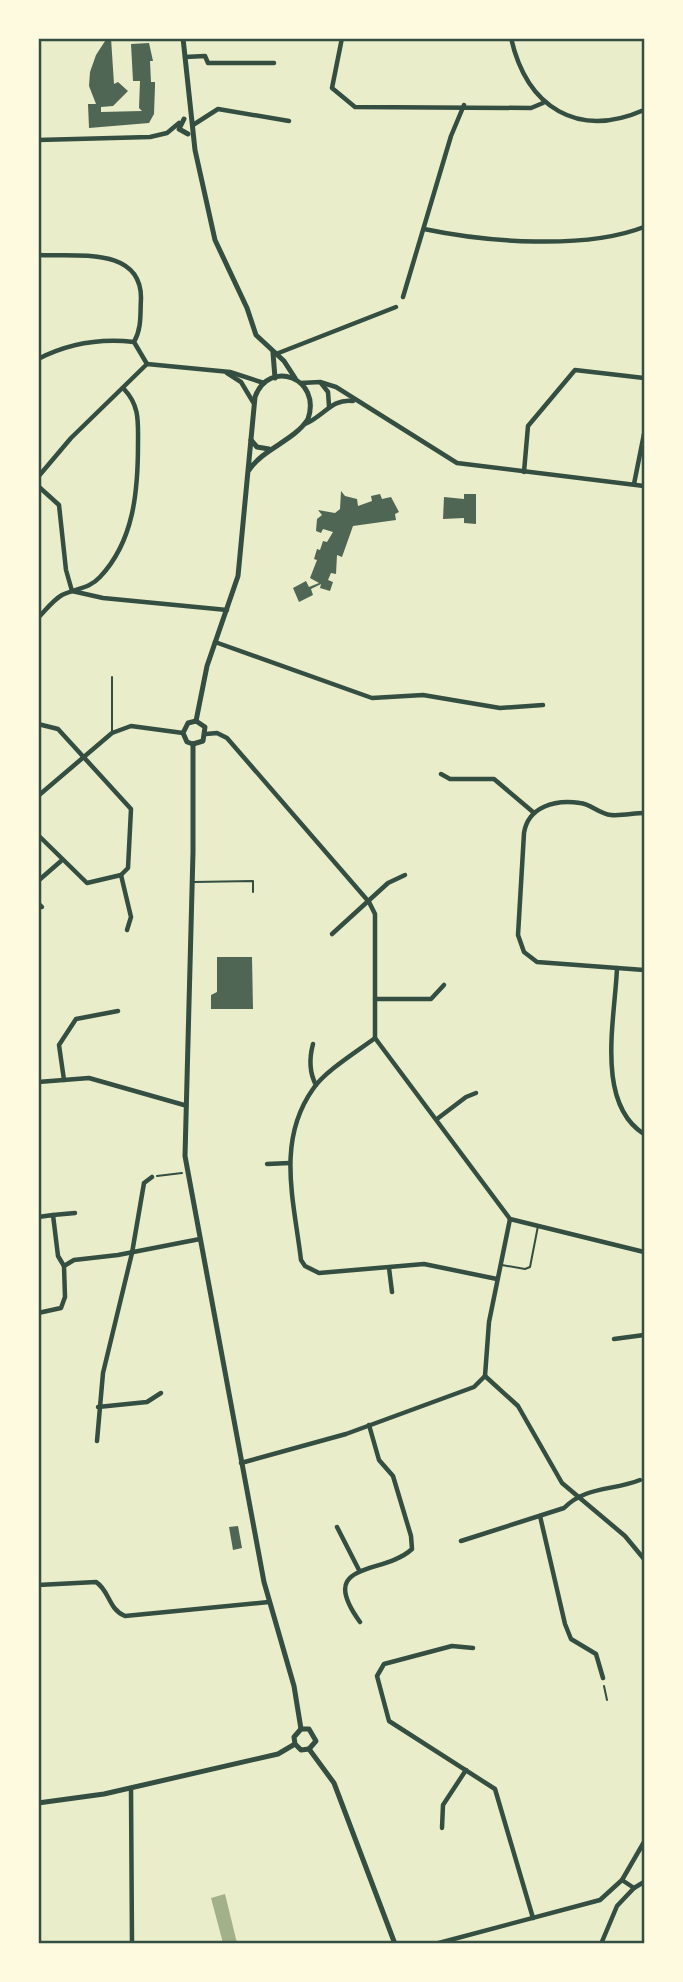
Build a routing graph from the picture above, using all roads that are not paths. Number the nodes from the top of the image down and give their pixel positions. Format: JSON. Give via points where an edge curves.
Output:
{"nodes":[{"id":1,"x":183,"y":38,"type":"edge"},
{"id":2,"x":342,"y":38,"type":"edge"},
{"id":3,"x":511,"y":38,"type":"edge"},
{"id":4,"x":185,"y":57,"type":"junction"},
{"id":5,"x":274,"y":63,"type":"dead end"},
{"id":6,"x":543,"y":103,"type":"junction"},
{"id":7,"x":464,"y":105,"type":"junction"},
{"id":8,"x":645,"y":110,"type":"edge"},
{"id":9,"x":289,"y":121,"type":"dead end"},
{"id":10,"x":187,"y":126,"type":"junction"},
{"id":11,"x":167,"y":132,"type":"junction"},
{"id":12,"x":38,"y":140,"type":"edge"},
{"id":13,"x":645,"y":227,"type":"edge"},
{"id":14,"x":424,"y":229,"type":"junction"},
{"id":15,"x":38,"y":255,"type":"edge"},
{"id":16,"x":403,"y":297,"type":"dead end"},
{"id":17,"x":396,"y":307,"type":"dead end"},
{"id":18,"x":134,"y":342,"type":"junction"},
{"id":19,"x":274,"y":353,"type":"junction"},
{"id":20,"x":39,"y":358,"type":"edge"},
{"id":21,"x":147,"y":364,"type":"junction"},
{"id":22,"x":223,"y":371,"type":"junction"},
{"id":23,"x":275,"y":377,"type":"junction"},
{"id":24,"x":645,"y":378,"type":"edge"},
{"id":25,"x":298,"y":381,"type":"junction"},
{"id":26,"x":320,"y":382,"type":"junction"},
{"id":27,"x":264,"y":383,"type":"junction"},
{"id":28,"x":124,"y":389,"type":"junction"},
{"id":29,"x":354,"y":401,"type":"junction"},
{"id":30,"x":254,"y":403,"type":"junction"},
{"id":31,"x":329,"y":407,"type":"junction"},
{"id":32,"x":305,"y":424,"type":"junction"},
{"id":33,"x":645,"y":434,"type":"edge"},
{"id":34,"x":251,"y":440,"type":"junction"},
{"id":35,"x":272,"y":448,"type":"junction"},
{"id":36,"x":248,"y":470,"type":"junction"},
{"id":37,"x":524,"y":472,"type":"junction"},
{"id":38,"x":38,"y":477,"type":"edge"},
{"id":39,"x":634,"y":484,"type":"junction"},
{"id":40,"x":38,"y":486,"type":"edge"},
{"id":41,"x":645,"y":486,"type":"edge"},
{"id":42,"x":72,"y":591,"type":"junction"},
{"id":43,"x":229,"y":610,"type":"junction"},
{"id":44,"x":38,"y":618,"type":"edge"},
{"id":45,"x":215,"y":642,"type":"junction"},
{"id":46,"x":112,"y":677,"type":"dead end"},
{"id":47,"x":543,"y":705,"type":"dead end"},
{"id":48,"x":196,"y":721,"type":"junction"},
{"id":49,"x":38,"y":724,"type":"edge"},
{"id":50,"x":112,"y":733,"type":"junction"},
{"id":51,"x":183,"y":733,"type":"junction"},
{"id":52,"x":206,"y":734,"type":"junction"},
{"id":53,"x":193,"y":744,"type":"junction"},
{"id":54,"x":82,"y":756,"type":"junction"},
{"id":55,"x":440,"y":774,"type":"dead end"},
{"id":56,"x":38,"y":796,"type":"edge"},
{"id":57,"x":533,"y":812,"type":"junction"},
{"id":58,"x":645,"y":813,"type":"edge"},
{"id":59,"x":38,"y":835,"type":"edge"},
{"id":60,"x":61,"y":860,"type":"junction"},
{"id":61,"x":121,"y":875,"type":"junction"},
{"id":62,"x":405,"y":875,"type":"dead end"},
{"id":63,"x":38,"y":881,"type":"edge"},
{"id":64,"x":193,"y":882,"type":"junction"},
{"id":65,"x":253,"y":892,"type":"dead end"},
{"id":66,"x":369,"y":902,"type":"junction"},
{"id":67,"x":127,"y":930,"type":"dead end"},
{"id":68,"x":332,"y":934,"type":"dead end"},
{"id":69,"x":617,"y":968,"type":"junction"},
{"id":70,"x":645,"y":970,"type":"edge"},
{"id":71,"x":444,"y":985,"type":"dead end"},
{"id":72,"x":375,"y":999,"type":"junction"},
{"id":73,"x":118,"y":1011,"type":"dead end"},
{"id":74,"x":375,"y":1038,"type":"junction"},
{"id":75,"x":313,"y":1044,"type":"dead end"},
{"id":76,"x":64,"y":1080,"type":"junction"},
{"id":77,"x":38,"y":1082,"type":"edge"},
{"id":78,"x":316,"y":1085,"type":"junction"},
{"id":79,"x":476,"y":1094,"type":"dead end"},
{"id":80,"x":184,"y":1105,"type":"junction"},
{"id":81,"x":437,"y":1119,"type":"junction"},
{"id":82,"x":645,"y":1134,"type":"edge"},
{"id":83,"x":290,"y":1163,"type":"junction"},
{"id":84,"x":267,"y":1164,"type":"dead end"},
{"id":85,"x":152,"y":1177,"type":"road end"},
{"id":86,"x":75,"y":1213,"type":"dead end"},
{"id":87,"x":53,"y":1215,"type":"junction"},
{"id":88,"x":38,"y":1217,"type":"edge"},
{"id":89,"x":510,"y":1219,"type":"junction"},
{"id":90,"x":538,"y":1226,"type":"junction"},
{"id":91,"x":200,"y":1239,"type":"junction"},
{"id":92,"x":645,"y":1252,"type":"edge"},
{"id":93,"x":132,"y":1253,"type":"junction"},
{"id":94,"x":501,"y":1265,"type":"junction"},
{"id":95,"x":64,"y":1266,"type":"junction"},
{"id":96,"x":389,"y":1268,"type":"junction"},
{"id":97,"x":497,"y":1279,"type":"junction"},
{"id":98,"x":392,"y":1292,"type":"dead end"},
{"id":99,"x":38,"y":1313,"type":"edge"},
{"id":100,"x":645,"y":1335,"type":"edge"},
{"id":101,"x":614,"y":1339,"type":"dead end"},
{"id":102,"x":485,"y":1376,"type":"junction"},
{"id":103,"x":161,"y":1393,"type":"dead end"},
{"id":104,"x":98,"y":1407,"type":"junction"},
{"id":105,"x":369,"y":1425,"type":"junction"},
{"id":106,"x":97,"y":1441,"type":"dead end"},
{"id":107,"x":241,"y":1463,"type":"junction"},
{"id":108,"x":640,"y":1480,"type":"dead end"},
{"id":109,"x":576,"y":1496,"type":"junction"},
{"id":110,"x":540,"y":1516,"type":"junction"},
{"id":111,"x":337,"y":1527,"type":"dead end"},
{"id":112,"x":461,"y":1541,"type":"dead end"},
{"id":113,"x":645,"y":1559,"type":"edge"},
{"id":114,"x":359,"y":1570,"type":"junction"},
{"id":115,"x":38,"y":1585,"type":"edge"},
{"id":116,"x":269,"y":1602,"type":"junction"},
{"id":117,"x":360,"y":1622,"type":"dead end"},
{"id":118,"x":473,"y":1648,"type":"dead end"},
{"id":119,"x":603,"y":1678,"type":"road end"},
{"id":120,"x":301,"y":1729,"type":"junction"},
{"id":121,"x":295,"y":1744,"type":"junction"},
{"id":122,"x":309,"y":1749,"type":"junction"},
{"id":123,"x":466,"y":1770,"type":"junction"},
{"id":124,"x":131,"y":1789,"type":"junction"},
{"id":125,"x":38,"y":1803,"type":"edge"},
{"id":126,"x":442,"y":1828,"type":"dead end"},
{"id":127,"x":645,"y":1842,"type":"edge"},
{"id":128,"x":622,"y":1880,"type":"junction"},
{"id":129,"x":645,"y":1882,"type":"edge"},
{"id":130,"x":634,"y":1888,"type":"junction"},
{"id":131,"x":533,"y":1918,"type":"junction"},
{"id":132,"x":132,"y":1944,"type":"edge"},
{"id":133,"x":395,"y":1944,"type":"edge"},
{"id":134,"x":435,"y":1944,"type":"edge"},
{"id":135,"x":601,"y":1944,"type":"edge"}],
"edges":[{"from":1,"to":4,"type":"street"},
{"from":2,"to":7,"type":"street","via":[[332,88],[351,106]]},
{"from":3,"to":6,"type":"street"},
{"from":4,"to":5,"type":"street","via":[[205,56],[208,63],[219,64]]},
{"from":4,"to":10,"type":"street"},
{"from":6,"to":7,"type":"street","via":[[531,108]]},
{"from":6,"to":8,"type":"street","via":[[569,117],[604,122]]},
{"from":7,"to":14,"type":"street"},
{"from":9,"to":10,"type":"street","via":[[218,109]]},
{"from":10,"to":11,"type":"street"},
{"from":10,"to":11,"type":"street"},
{"from":10,"to":19,"type":"street","via":[[215,240],[258,339]]},
{"from":11,"to":12,"type":"street","via":[[150,137]]},
{"from":13,"to":14,"type":"street","via":[[590,240],[484,239]]},
{"from":14,"to":16,"type":"street"},
{"from":15,"to":18,"type":"street","via":[[116,259],[130,266],[141,292]]},
{"from":17,"to":19,"type":"street"},
{"from":18,"to":20,"type":"street","via":[[79,343]]},
{"from":18,"to":21,"type":"street"},
{"from":19,"to":23,"type":"street"},
{"from":19,"to":25,"type":"street"},
{"from":21,"to":22,"type":"street"},
{"from":21,"to":28,"type":"street"},
{"from":22,"to":27,"type":"street"},
{"from":22,"to":30,"type":"street","via":[[241,382]]},
{"from":23,"to":25,"type":"street"},
{"from":23,"to":27,"type":"street"},
{"from":24,"to":37,"type":"street","via":[[575,370],[528,426]]},
{"from":25,"to":26,"type":"street"},
{"from":25,"to":32,"type":"street","via":[[310,399]]},
{"from":26,"to":29,"type":"street"},
{"from":26,"to":31,"type":"street","via":[[328,392]]},
{"from":27,"to":30,"type":"street"},
{"from":28,"to":38,"type":"street","via":[[71,438]]},
{"from":28,"to":42,"type":"street","via":[[137,408],[138,485],[133,512],[123,541],[103,573],[90,586]]},
{"from":29,"to":31,"type":"street","via":[[339,401]]},
{"from":29,"to":37,"type":"street","via":[[451,461]]},
{"from":30,"to":34,"type":"street"},
{"from":31,"to":32,"type":"street"},
{"from":32,"to":35,"type":"street"},
{"from":33,"to":39,"type":"street"},
{"from":34,"to":35,"type":"street","via":[[257,447]]},
{"from":34,"to":36,"type":"street"},
{"from":35,"to":36,"type":"street"},
{"from":36,"to":43,"type":"street","via":[[238,576]]},
{"from":37,"to":39,"type":"street"},
{"from":39,"to":41,"type":"street"},
{"from":40,"to":42,"type":"street","via":[[59,505]]},
{"from":42,"to":43,"type":"street"},
{"from":42,"to":44,"type":"street"},
{"from":43,"to":45,"type":"street"},
{"from":45,"to":47,"type":"street","via":[[372,698],[423,695],[500,708]]},
{"from":45,"to":48,"type":"street"},
{"from":46,"to":50,"type":"lane"},
{"from":48,"to":51,"type":"street","via":[[188,723]]},
{"from":48,"to":52,"type":"street"},
{"from":49,"to":54,"type":"street","via":[[58,729]]},
{"from":50,"to":51,"type":"street","via":[[131,726]]},
{"from":50,"to":54,"type":"street"},
{"from":51,"to":53,"type":"street"},
{"from":52,"to":53,"type":"street","via":[[203,741]]},
{"from":52,"to":66,"type":"street","via":[[227,738]]},
{"from":53,"to":64,"type":"street"},
{"from":54,"to":56,"type":"street"},
{"from":54,"to":61,"type":"street","via":[[131,809],[128,868]]},
{"from":55,"to":57,"type":"street","via":[[450,779],[494,779]]},
{"from":57,"to":58,"type":"street","via":[[580,802],[610,815]]},
{"from":57,"to":69,"type":"street","via":[[524,834],[518,929],[524,952],[543,964]]},
{"from":59,"to":60,"type":"street"},
{"from":60,"to":61,"type":"street","via":[[87,883]]},
{"from":60,"to":63,"type":"street"},
{"from":61,"to":67,"type":"street","via":[[131,917]]},
{"from":62,"to":66,"type":"street","via":[[388,883]]},
{"from":64,"to":65,"type":"lane","via":[[253,881]]},
{"from":64,"to":80,"type":"street"},
{"from":66,"to":68,"type":"street"},
{"from":66,"to":72,"type":"street","via":[[375,914]]},
{"from":69,"to":70,"type":"street"},
{"from":69,"to":82,"type":"street","via":[[614,1092],[628,1121]]},
{"from":71,"to":72,"type":"street","via":[[431,999]]},
{"from":72,"to":74,"type":"street"},
{"from":73,"to":76,"type":"street","via":[[76,1019],[59,1045]]},
{"from":74,"to":78,"type":"street"},
{"from":74,"to":81,"type":"street"},
{"from":75,"to":78,"type":"street","via":[[310,1055]]},
{"from":76,"to":77,"type":"street"},
{"from":76,"to":80,"type":"street","via":[[106,1082]]},
{"from":78,"to":83,"type":"street","via":[[293,1129]]},
{"from":79,"to":81,"type":"street"},
{"from":80,"to":91,"type":"street","via":[[187,1172]]},
{"from":81,"to":89,"type":"street"},
{"from":83,"to":84,"type":"street"},
{"from":83,"to":96,"type":"street","via":[[304,1266],[319,1273]]},
{"from":85,"to":93,"type":"street","via":[[144,1183]]},
{"from":86,"to":87,"type":"street"},
{"from":87,"to":88,"type":"street"},
{"from":87,"to":95,"type":"street","via":[[58,1256]]},
{"from":89,"to":90,"type":"street"},
{"from":89,"to":94,"type":"street"},
{"from":90,"to":92,"type":"street"},
{"from":90,"to":94,"type":"lane","via":[[530,1267]]},
{"from":91,"to":93,"type":"street"},
{"from":91,"to":107,"type":"street"},
{"from":93,"to":95,"type":"street","via":[[74,1260]]},
{"from":93,"to":104,"type":"street"},
{"from":94,"to":97,"type":"street"},
{"from":95,"to":99,"type":"street","via":[[61,1308]]},
{"from":96,"to":97,"type":"street","via":[[424,1264]]},
{"from":96,"to":98,"type":"street"},
{"from":97,"to":102,"type":"street"},
{"from":100,"to":101,"type":"street"},
{"from":102,"to":105,"type":"street","via":[[474,1387]]},
{"from":102,"to":109,"type":"street","via":[[517,1406],[562,1483]]},
{"from":103,"to":104,"type":"street","via":[[147,1402]]},
{"from":104,"to":106,"type":"street"},
{"from":105,"to":107,"type":"street"},
{"from":105,"to":114,"type":"street","via":[[379,1460],[393,1476],[412,1549],[402,1559]]},
{"from":107,"to":116,"type":"street"},
{"from":108,"to":109,"type":"street"},
{"from":109,"to":110,"type":"street","via":[[564,1508]]},
{"from":109,"to":113,"type":"street"},
{"from":110,"to":112,"type":"street"},
{"from":110,"to":119,"type":"street","via":[[565,1625],[571,1639],[596,1654]]},
{"from":111,"to":114,"type":"street"},
{"from":114,"to":117,"type":"street","via":[[348,1578],[344,1589]]},
{"from":115,"to":116,"type":"street","via":[[96,1582],[104,1587],[113,1609],[124,1616]]},
{"from":116,"to":120,"type":"street","via":[[294,1686]]},
{"from":118,"to":123,"type":"street","via":[[452,1646],[384,1664],[377,1676],[389,1721]]},
{"from":120,"to":121,"type":"street","via":[[294,1737]]},
{"from":120,"to":122,"type":"street","via":[[314,1734],[315,1744]]},
{"from":121,"to":122,"type":"street","via":[[301,1750]]},
{"from":121,"to":124,"type":"street","via":[[278,1754]]},
{"from":122,"to":133,"type":"street","via":[[334,1783]]},
{"from":123,"to":126,"type":"street","via":[[443,1805]]},
{"from":123,"to":131,"type":"street","via":[[495,1789]]},
{"from":124,"to":125,"type":"street"},
{"from":124,"to":132,"type":"street"},
{"from":127,"to":128,"type":"street"},
{"from":128,"to":130,"type":"street"},
{"from":128,"to":131,"type":"street","via":[[600,1900]]},
{"from":129,"to":130,"type":"street"},
{"from":130,"to":135,"type":"street","via":[[617,1906]]},
{"from":131,"to":134,"type":"street"}]}
